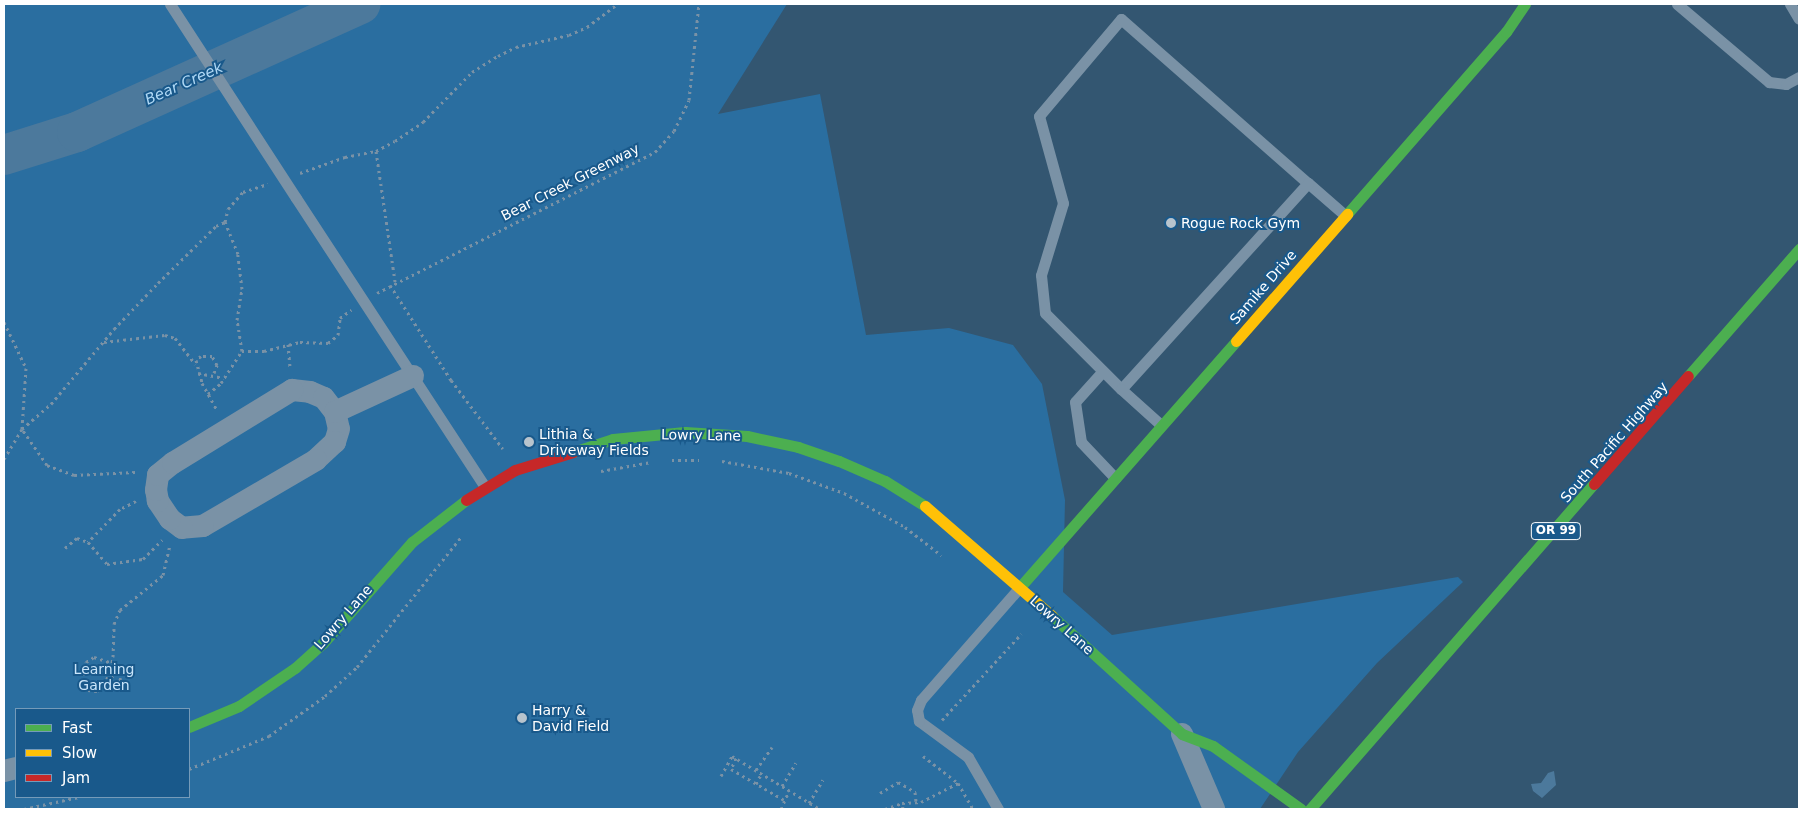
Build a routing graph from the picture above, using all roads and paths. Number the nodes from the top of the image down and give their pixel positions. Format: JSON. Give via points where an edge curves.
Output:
{"nodes":[{"id":1,"x":170,"y":4,"type":"edge"},
{"id":2,"x":616,"y":4,"type":"edge"},
{"id":3,"x":699,"y":4,"type":"edge"},
{"id":4,"x":1525,"y":4,"type":"edge"},
{"id":5,"x":1677,"y":4,"type":"edge"},
{"id":6,"x":1790,"y":4,"type":"edge"},
{"id":7,"x":1799,"y":19,"type":"edge"},
{"id":8,"x":1799,"y":77,"type":"edge"},
{"id":9,"x":376,"y":151,"type":"junction"},
{"id":10,"x":290,"y":177,"type":"dead end"},
{"id":11,"x":271,"y":183,"type":"dead end"},
{"id":12,"x":1308,"y":183,"type":"junction"},
{"id":13,"x":1346,"y":216,"type":"junction"},
{"id":14,"x":225,"y":222,"type":"junction"},
{"id":15,"x":1799,"y":249,"type":"edge"},
{"id":16,"x":395,"y":282,"type":"junction"},
{"id":17,"x":390,"y":285,"type":"junction"},
{"id":18,"x":381,"y":291,"type":"dead end"},
{"id":19,"x":348,"y":311,"type":"dead end"},
{"id":20,"x":4,"y":322,"type":"edge"},
{"id":21,"x":103,"y":342,"type":"junction"},
{"id":22,"x":288,"y":344,"type":"junction"},
{"id":23,"x":242,"y":350,"type":"junction"},
{"id":24,"x":195,"y":364,"type":"junction"},
{"id":25,"x":290,"y":370,"type":"dead end"},
{"id":26,"x":1102,"y":372,"type":"junction"},
{"id":27,"x":198,"y":373,"type":"junction"},
{"id":28,"x":214,"y":374,"type":"junction"},
{"id":29,"x":413,"y":376,"type":"junction"},
{"id":30,"x":224,"y":378,"type":"junction"},
{"id":31,"x":1121,"y":389,"type":"junction"},
{"id":32,"x":208,"y":394,"type":"junction"},
{"id":33,"x":334,"y":412,"type":"junction"},
{"id":34,"x":1161,"y":425,"type":"junction"},
{"id":35,"x":228,"y":428,"type":"junction"},
{"id":36,"x":22,"y":429,"type":"junction"},
{"id":37,"x":508,"y":455,"type":"dead end"},
{"id":38,"x":4,"y":459,"type":"edge"},
{"id":39,"x":707,"y":460,"type":"dead end"},
{"id":40,"x":666,"y":461,"type":"dead end"},
{"id":41,"x":717,"y":461,"type":"dead end"},
{"id":42,"x":658,"y":462,"type":"dead end"},
{"id":43,"x":595,"y":472,"type":"dead end"},
{"id":44,"x":1116,"y":478,"type":"junction"},
{"id":45,"x":157,"y":483,"type":"junction"},
{"id":46,"x":485,"y":487,"type":"junction"},
{"id":47,"x":172,"y":530,"type":"junction"},
{"id":48,"x":464,"y":533,"type":"dead end"},
{"id":49,"x":88,"y":542,"type":"junction"},
{"id":50,"x":66,"y":548,"type":"dead end"},
{"id":51,"x":945,"y":558,"type":"dead end"},
{"id":52,"x":1020,"y":586,"type":"junction"},
{"id":53,"x":1021,"y":634,"type":"dead end"},
{"id":54,"x":112,"y":663,"type":"junction"},
{"id":55,"x":86,"y":669,"type":"junction"},
{"id":56,"x":110,"y":672,"type":"junction"},
{"id":57,"x":120,"y":674,"type":"junction"},
{"id":58,"x":113,"y":675,"type":"junction"},
{"id":59,"x":942,"y":721,"type":"dead end"},
{"id":60,"x":190,"y":728,"type":"edge"},
{"id":61,"x":1182,"y":734,"type":"junction"},
{"id":62,"x":772,"y":747,"type":"dead end"},
{"id":63,"x":923,"y":756,"type":"dead end"},
{"id":64,"x":736,"y":758,"type":"junction"},
{"id":65,"x":796,"y":763,"type":"dead end"},
{"id":66,"x":190,"y":768,"type":"edge"},
{"id":67,"x":756,"y":770,"type":"junction"},
{"id":68,"x":761,"y":774,"type":"junction"},
{"id":69,"x":721,"y":776,"type":"dead end"},
{"id":70,"x":824,"y":780,"type":"dead end"},
{"id":71,"x":958,"y":783,"type":"junction"},
{"id":72,"x":756,"y":784,"type":"junction"},
{"id":73,"x":782,"y":786,"type":"junction"},
{"id":74,"x":789,"y":791,"type":"junction"},
{"id":75,"x":880,"y":793,"type":"dead end"},
{"id":76,"x":74,"y":798,"type":"edge"},
{"id":77,"x":784,"y":800,"type":"junction"},
{"id":78,"x":916,"y":802,"type":"junction"},
{"id":79,"x":809,"y":803,"type":"junction"},
{"id":80,"x":902,"y":803,"type":"junction"},
{"id":81,"x":24,"y":809,"type":"edge"},
{"id":82,"x":781,"y":809,"type":"edge"},
{"id":83,"x":820,"y":809,"type":"edge"},
{"id":84,"x":885,"y":809,"type":"edge"},
{"id":85,"x":902,"y":809,"type":"edge"},
{"id":86,"x":973,"y":809,"type":"edge"},
{"id":87,"x":998,"y":809,"type":"edge"},
{"id":88,"x":1214,"y":809,"type":"edge"},
{"id":89,"x":1301,"y":809,"type":"edge"},
{"id":90,"x":1310,"y":809,"type":"edge"}],
"edges":[{"from":1,"to":29,"type":"lane","bridge":true},
{"from":2,"to":9,"type":"path","via":[[602,17],[569,35],[516,47],[498,56],[452,90],[423,122]]},
{"from":3,"to":16,"type":"path","name":"Bear Creek Greenway","via":[[689,100],[674,131],[655,152]]},
{"from":4,"to":13,"type":"street","name":"Samike Drive","via":[[1506,32]]},
{"from":5,"to":8,"type":"lane","via":[[1769,82],[1786,84]]},
{"from":6,"to":7,"type":"lane"},
{"from":9,"to":10,"type":"path","via":[[346,157]]},
{"from":9,"to":16,"type":"path"},
{"from":11,"to":14,"type":"path","via":[[243,192],[228,209]]},
{"from":12,"to":13,"type":"lane"},
{"from":12,"to":26,"type":"lane","via":[[1121,19],[1039,116],[1062,204],[1041,275],[1045,312]]},
{"from":12,"to":31,"type":"lane"},
{"from":13,"to":34,"type":"street","name":"Samike Drive"},
{"from":14,"to":21,"type":"path","via":[[216,226]]},
{"from":14,"to":23,"type":"path","via":[[238,254],[243,300],[237,320]]},
{"from":15,"to":90,"type":"street","name":"South Pacific Highway","number":"OR 99"},
{"from":16,"to":17,"type":"path","name":"Bear Creek Greenway"},
{"from":17,"to":18,"type":"path","name":"Bear Creek Greenway"},
{"from":17,"to":37,"type":"path","via":[[450,380]]},
{"from":19,"to":22,"type":"path","via":[[340,318],[338,335],[333,341]]},
{"from":20,"to":36,"type":"path","via":[[26,368]]},
{"from":21,"to":24,"type":"path","via":[[165,335],[175,338]]},
{"from":21,"to":36,"type":"path","via":[[52,404]]},
{"from":22,"to":23,"type":"path","via":[[264,352]]},
{"from":22,"to":25,"type":"path"},
{"from":23,"to":30,"type":"path"},
{"from":24,"to":27,"type":"path"},
{"from":24,"to":28,"type":"path","via":[[201,356],[212,356],[217,364]]},
{"from":26,"to":31,"type":"lane"},
{"from":26,"to":44,"type":"lane","via":[[1075,402],[1081,442]]},
{"from":27,"to":28,"type":"path"},
{"from":27,"to":32,"type":"path"},
{"from":28,"to":30,"type":"path"},
{"from":29,"to":33,"type":"street"},
{"from":29,"to":46,"type":"lane"},
{"from":30,"to":32,"type":"path"},
{"from":31,"to":34,"type":"lane"},
{"from":32,"to":35,"type":"path"},
{"from":33,"to":35,"type":"street","via":[[324,398],[292,390]]},
{"from":33,"to":47,"type":"street","via":[[338,429],[335,442],[316,460],[203,526]]},
{"from":34,"to":44,"type":"street","name":"Samike Drive"},
{"from":35,"to":45,"type":"street"},
{"from":36,"to":38,"type":"path"},
{"from":36,"to":45,"type":"path","via":[[47,465],[74,475],[136,472]]},
{"from":39,"to":40,"type":"path"},
{"from":41,"to":51,"type":"path","via":[[790,473],[844,493],[905,527]]},
{"from":42,"to":43,"type":"path"},
{"from":44,"to":52,"type":"street","name":"Samike Drive"},
{"from":45,"to":47,"type":"street"},
{"from":45,"to":49,"type":"path","via":[[120,509]]},
{"from":46,"to":52,"type":"street","name":"Lowry Lane","via":[[519,468],[613,439],[685,432],[774,440],[831,458],[885,481],[924,505]]},
{"from":46,"to":60,"type":"street","name":"Lowry Lane","via":[[405,548],[323,643],[295,668],[239,706]]},
{"from":47,"to":49,"type":"path","via":[[143,559],[120,563],[107,564]]},
{"from":47,"to":54,"type":"path","via":[[163,575],[120,610],[114,624]]},
{"from":48,"to":66,"type":"path","via":[[357,667],[325,696],[270,736]]},
{"from":49,"to":50,"type":"path","via":[[77,538]]},
{"from":52,"to":61,"type":"street","name":"Lowry Lane"},
{"from":52,"to":87,"type":"lane","via":[[922,700],[917,710],[920,721],[968,757]]},
{"from":53,"to":59,"type":"path","via":[[1013,639]]},
{"from":54,"to":55,"type":"path","via":[[88,658]]},
{"from":54,"to":56,"type":"path"},
{"from":54,"to":57,"type":"path","via":[[118,666]]},
{"from":55,"to":56,"type":"path"},
{"from":55,"to":56,"type":"path","via":[[83,673],[86,686],[97,691]]},
{"from":56,"to":58,"type":"path"},
{"from":57,"to":58,"type":"path"},
{"from":57,"to":58,"type":"path","via":[[121,684],[116,684]]},
{"from":61,"to":88,"type":"street","name":"Lowry Lane"},
{"from":61,"to":89,"type":"street","name":"Lowry Lane","via":[[1213,746]]},
{"from":62,"to":67,"type":"path"},
{"from":63,"to":71,"type":"path"},
{"from":64,"to":67,"type":"path"},
{"from":64,"to":69,"type":"path","via":[[732,756]]},
{"from":64,"to":72,"type":"path","via":[[731,769]]},
{"from":65,"to":73,"type":"path"},
{"from":67,"to":68,"type":"path"},
{"from":68,"to":72,"type":"path"},
{"from":68,"to":73,"type":"path"},
{"from":70,"to":79,"type":"path"},
{"from":71,"to":78,"type":"path"},
{"from":71,"to":86,"type":"path"},
{"from":72,"to":77,"type":"path"},
{"from":73,"to":74,"type":"path"},
{"from":74,"to":77,"type":"path"},
{"from":74,"to":79,"type":"path"},
{"from":75,"to":78,"type":"path","via":[[898,782],[915,792]]},
{"from":76,"to":81,"type":"path"},
{"from":77,"to":82,"type":"path"},
{"from":78,"to":80,"type":"path"},
{"from":79,"to":83,"type":"path"},
{"from":80,"to":84,"type":"path"},
{"from":80,"to":85,"type":"path"}]}
